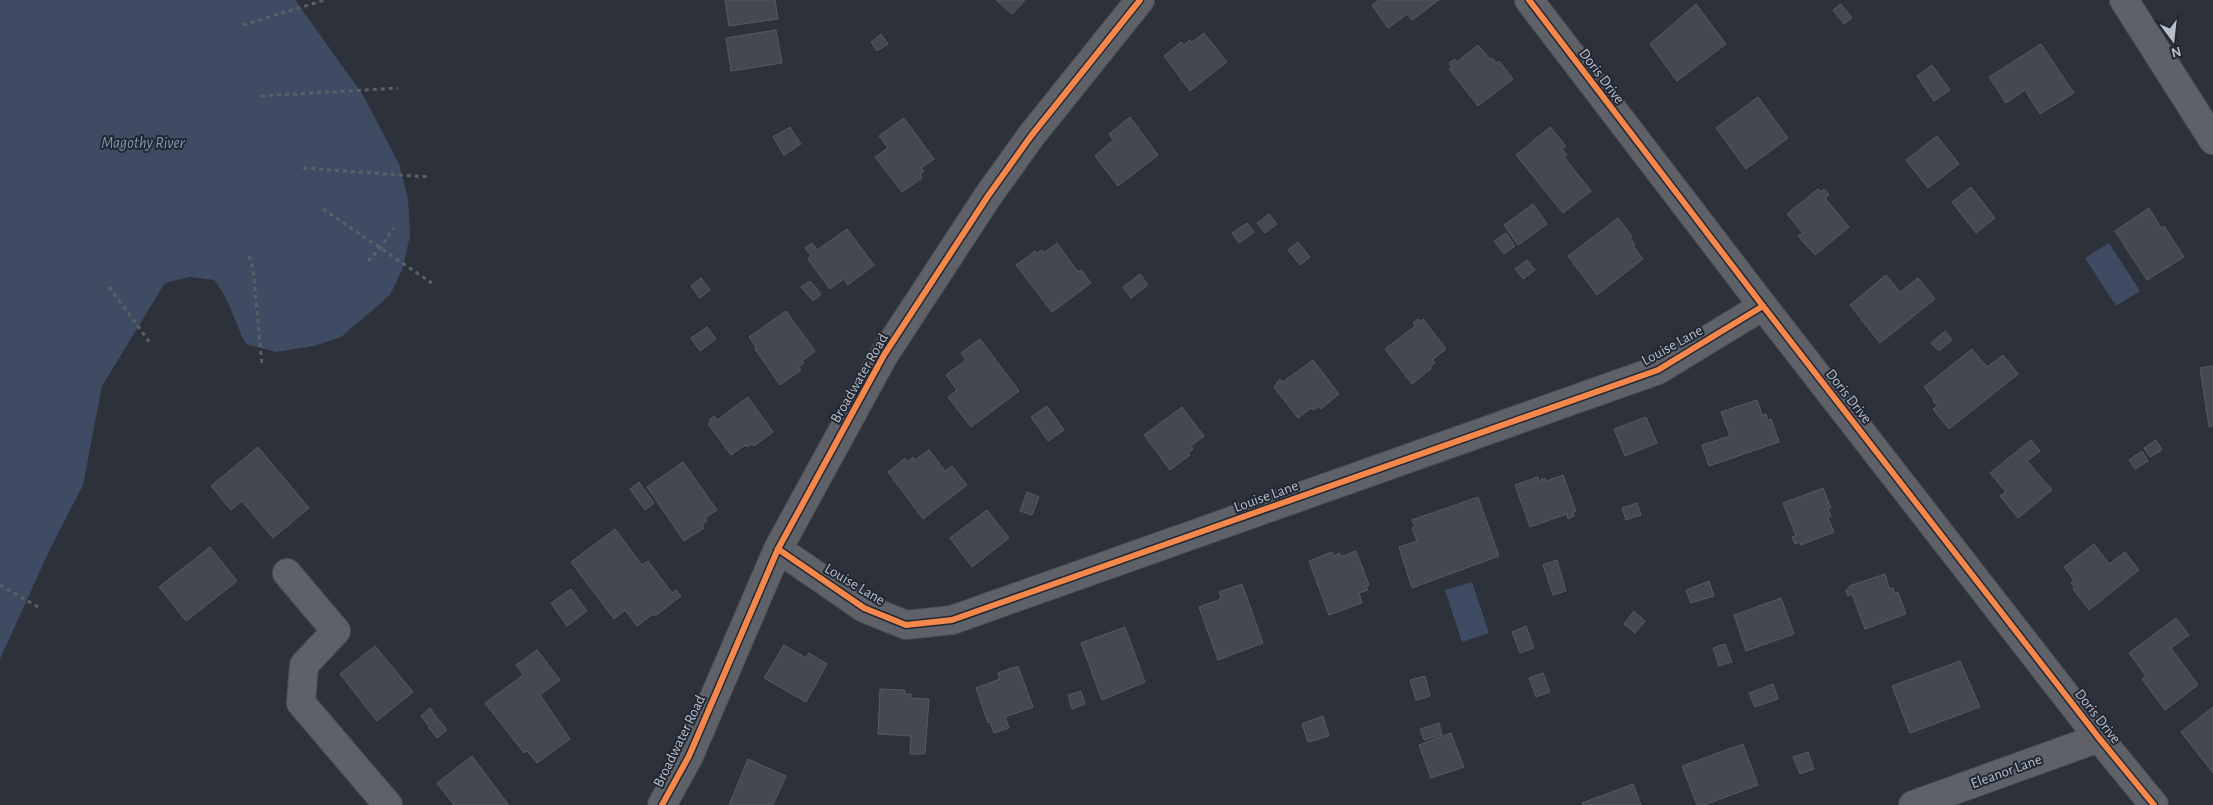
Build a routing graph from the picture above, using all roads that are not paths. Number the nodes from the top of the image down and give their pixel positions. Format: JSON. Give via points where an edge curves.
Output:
{"nodes":[{"id":1,"x":1140,"y":0,"type":"edge"},
{"id":2,"x":1529,"y":0,"type":"edge"},
{"id":3,"x":2124,"y":0,"type":"edge"},
{"id":4,"x":2213,"y":140,"type":"edge"},
{"id":5,"x":1763,"y":306,"type":"junction"},
{"id":6,"x":778,"y":549,"type":"junction"},
{"id":7,"x":287,"y":573,"type":"dead end"},
{"id":8,"x":2099,"y":738,"type":"junction"},
{"id":9,"x":388,"y":805,"type":"edge"},
{"id":10,"x":662,"y":805,"type":"edge"},
{"id":11,"x":1913,"y":805,"type":"edge"},
{"id":12,"x":2154,"y":805,"type":"edge"}],
"edges":[{"from":1,"to":6,"type":"street","name":"Broadwater Road","via":[[1031,136],[988,196],[884,355]]},
{"from":2,"to":5,"type":"street","name":"Doris Drive"},
{"from":3,"to":4,"type":"street"},
{"from":5,"to":6,"type":"street","name":"Louise Lane","via":[[1658,370],[952,620],[906,625],[898,622],[864,608]]},
{"from":5,"to":8,"type":"street","name":"Doris Drive"},
{"from":6,"to":10,"type":"street","name":"Broadwater Road","via":[[689,756]]},
{"from":7,"to":9,"type":"street","via":[[336,631],[304,665],[301,703]]},
{"from":8,"to":11,"type":"street","name":"Eleanor Lane"},
{"from":8,"to":12,"type":"street","name":"Doris Drive"}]}
